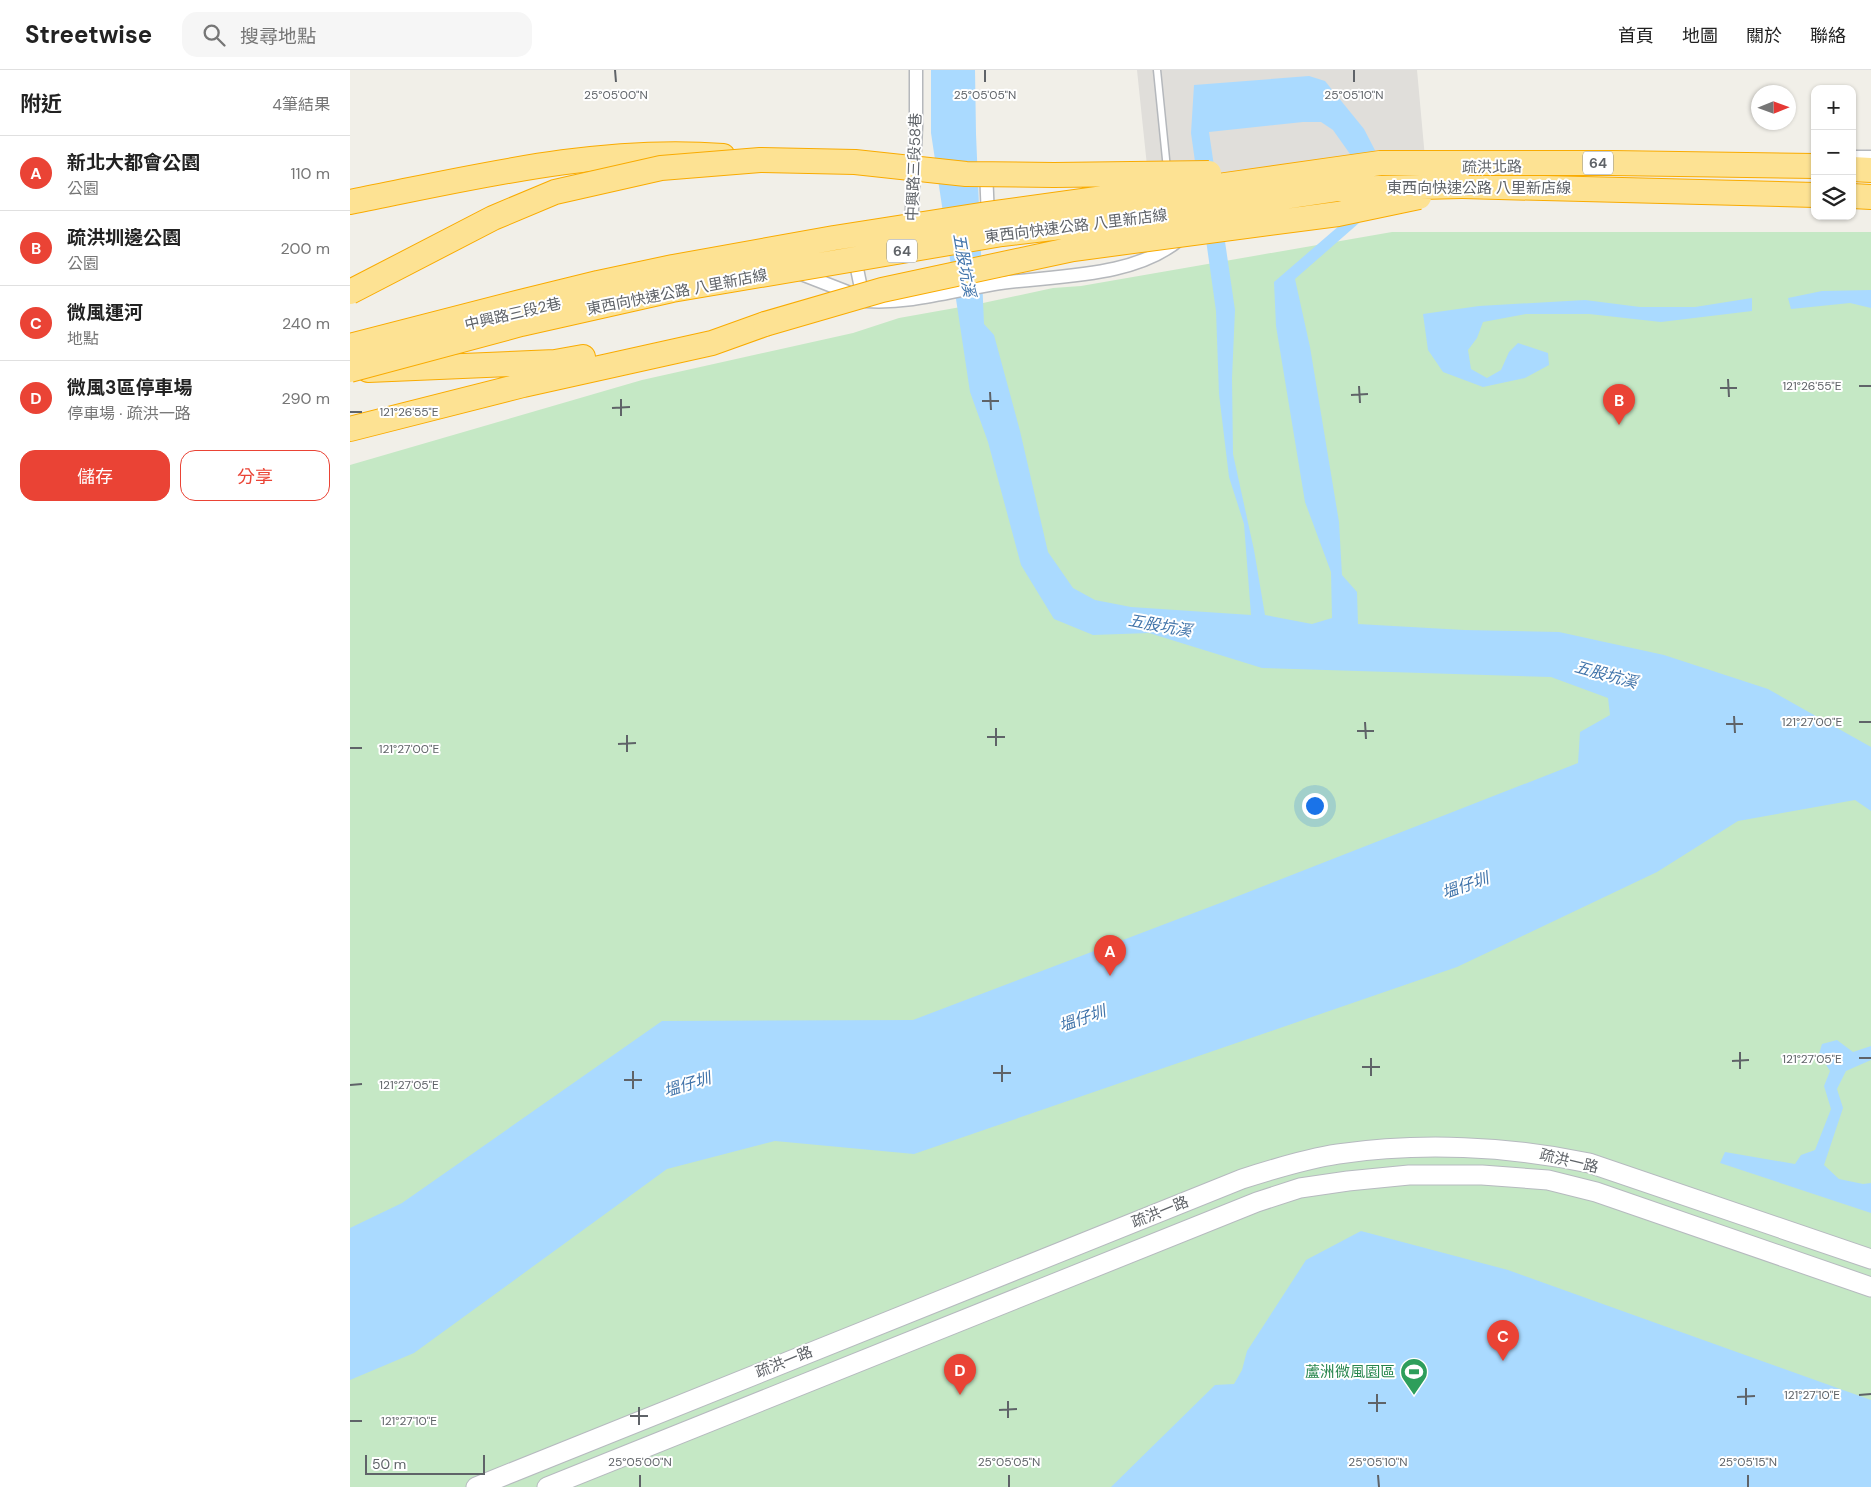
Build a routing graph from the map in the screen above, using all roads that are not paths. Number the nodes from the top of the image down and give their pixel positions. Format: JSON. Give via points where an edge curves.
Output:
{"nodes":[{"id":1,"x":916,"y":70,"type":"edge"},
{"id":2,"x":1157,"y":70,"type":"edge"},
{"id":3,"x":1856,"y":157,"type":"edge"},
{"id":4,"x":1871,"y":157,"type":"edge"},
{"id":5,"x":1811,"y":158,"type":"edge"},
{"id":6,"x":760,"y":160,"type":"junction"},
{"id":7,"x":1380,"y":164,"type":"junction"},
{"id":8,"x":1811,"y":166,"type":"edge"},
{"id":9,"x":986,"y":168,"type":"dead end"},
{"id":10,"x":1856,"y":169,"type":"edge"},
{"id":11,"x":1871,"y":170,"type":"edge"},
{"id":12,"x":1462,"y":186,"type":"junction"},
{"id":13,"x":1239,"y":189,"type":"junction"},
{"id":14,"x":1811,"y":194,"type":"edge"},
{"id":15,"x":1856,"y":196,"type":"edge"},
{"id":16,"x":1170,"y":197,"type":"junction"},
{"id":17,"x":1871,"y":197,"type":"edge"},
{"id":18,"x":350,"y":202,"type":"edge"},
{"id":19,"x":1103,"y":210,"type":"junction"},
{"id":20,"x":1176,"y":242,"type":"junction"},
{"id":21,"x":852,"y":243,"type":"junction"},
{"id":22,"x":761,"y":258,"type":"junction"},
{"id":23,"x":1112,"y":269,"type":"junction"},
{"id":24,"x":350,"y":292,"type":"edge"},
{"id":25,"x":863,"y":298,"type":"junction"},
{"id":26,"x":765,"y":324,"type":"junction"},
{"id":27,"x":350,"y":333,"type":"edge"},
{"id":28,"x":350,"y":346,"type":"edge"},
{"id":29,"x":350,"y":370,"type":"edge"},
{"id":30,"x":350,"y":429,"type":"edge"},
{"id":31,"x":1871,"y":1259,"type":"edge"},
{"id":32,"x":1871,"y":1286,"type":"edge"},
{"id":33,"x":476,"y":1487,"type":"edge"},
{"id":34,"x":547,"y":1487,"type":"edge"}],
"edges":[{"from":1,"to":21,"type":"street","name":"中興路三段58巷","via":[[911,233]]},
{"from":2,"to":16,"type":"lane"},
{"from":3,"to":4,"type":"street"},
{"from":5,"to":13,"type":"street","name":"疏洪北路","via":[[1446,168]]},
{"from":6,"to":7,"type":"highway","bridge":true,"via":[[854,162],[966,174],[1054,175],[1189,174]]},
{"from":6,"to":18,"type":"highway","bridge":true,"via":[[685,153],[643,154],[539,166]]},
{"from":6,"to":24,"type":"highway","bridge":true,"via":[[661,168],[556,192],[493,218]]},
{"from":7,"to":8,"type":"highway","name":"東西向快速公路 八里新店線","number":"64","bridge":true,"via":[[1612,162]]},
{"from":7,"to":28,"type":"highway","name":"東西向快速公路 八里新店線","number":"64","bridge":true,"via":[[1097,199],[834,238],[598,283]]},
{"from":9,"to":19,"type":"street","name":"疏洪北路","via":[[988,223]]},
{"from":10,"to":11,"type":"highway"},
{"from":12,"to":14,"type":"highway","name":"東西向快速公路 八里新店線","number":"64"},
{"from":12,"to":26,"type":"highway","bridge":true,"via":[[1338,214],[1073,249],[882,290]]},
{"from":12,"to":29,"type":"highway","name":"東西向快速公路 八里新店線","number":"64","bridge":true,"via":[[1338,189],[1171,214],[1002,234],[672,290],[520,324]]},
{"from":13,"to":16,"type":"street","name":"疏洪北路"},
{"from":13,"to":20,"type":"street"},
{"from":15,"to":17,"type":"highway"},
{"from":16,"to":19,"type":"street","name":"疏洪北路"},
{"from":16,"to":20,"type":"street"},
{"from":19,"to":23,"type":"street"},
{"from":20,"to":23,"type":"street","via":[[1157,255]]},
{"from":21,"to":22,"type":"street","name":"中興路三段58巷"},
{"from":21,"to":25,"type":"street"},
{"from":22,"to":25,"type":"street"},
{"from":22,"to":27,"type":"street","name":"中興路三段2巷","via":[[474,324],[439,330]]},
{"from":23,"to":25,"type":"street","via":[[994,284],[910,300],[886,302]]},
{"from":26,"to":29,"type":"highway","via":[[556,362]]},
{"from":26,"to":30,"type":"highway","via":[[712,343],[523,385]]},
{"from":31,"to":33,"type":"street","name":"疏洪一路","via":[[1589,1163],[1556,1156],[1519,1150],[1437,1148],[1337,1154],[1242,1179]]},
{"from":32,"to":34,"type":"street","name":"疏洪一路","via":[[1596,1192],[1548,1180],[1410,1175],[1300,1188],[1257,1202]]}]}
